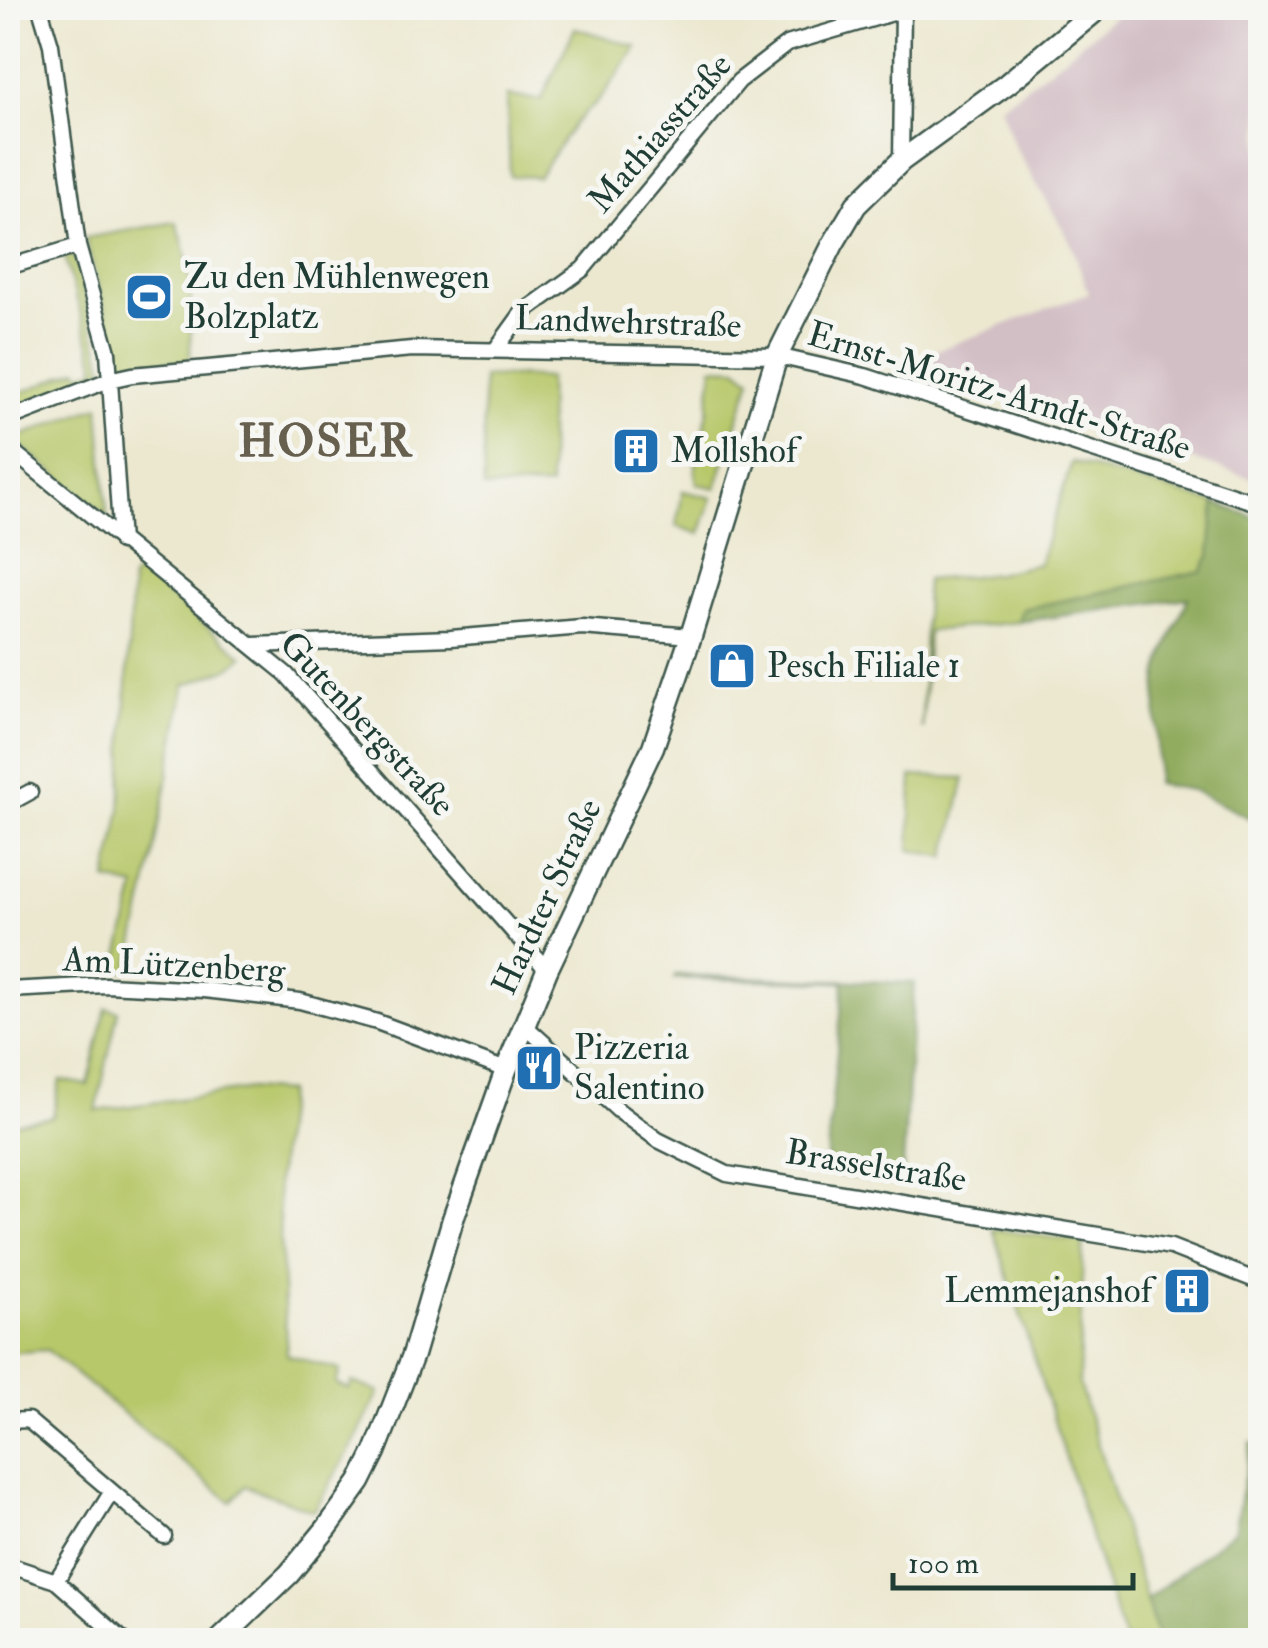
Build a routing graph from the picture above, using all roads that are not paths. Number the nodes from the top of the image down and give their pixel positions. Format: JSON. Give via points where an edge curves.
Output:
{"nodes":[{"id":1,"x":40,"y":8,"type":"edge"},
{"id":2,"x":1099,"y":8,"type":"edge"},
{"id":3,"x":903,"y":9,"type":"edge"},
{"id":4,"x":901,"y":160,"type":"junction"},
{"id":5,"x":78,"y":246,"type":"junction"},
{"id":6,"x":8,"y":267,"type":"edge"},
{"id":7,"x":496,"y":348,"type":"junction"},
{"id":8,"x":777,"y":356,"type":"junction"},
{"id":9,"x":109,"y":380,"type":"junction"},
{"id":10,"x":8,"y":419,"type":"edge"},
{"id":11,"x":8,"y":444,"type":"edge"},
{"id":12,"x":1260,"y":504,"type":"edge"},
{"id":13,"x":121,"y":542,"type":"junction"},
{"id":14,"x":691,"y":636,"type":"junction"},
{"id":15,"x":253,"y":645,"type":"junction"},
{"id":16,"x":30,"y":792,"type":"dead end"},
{"id":17,"x":8,"y":804,"type":"edge"},
{"id":18,"x":547,"y":970,"type":"junction"},
{"id":19,"x":8,"y":990,"type":"edge"},
{"id":20,"x":524,"y":1025,"type":"junction"},
{"id":21,"x":506,"y":1070,"type":"junction"},
{"id":22,"x":1260,"y":1282,"type":"edge"},
{"id":23,"x":8,"y":1421,"type":"edge"},
{"id":24,"x":111,"y":1494,"type":"junction"},
{"id":25,"x":164,"y":1536,"type":"dead end"},
{"id":26,"x":8,"y":1565,"type":"edge"},
{"id":27,"x":56,"y":1581,"type":"junction"},
{"id":28,"x":123,"y":1640,"type":"edge"},
{"id":29,"x":220,"y":1640,"type":"edge"}],
"edges":[{"from":1,"to":5,"type":"street","via":[[51,45]]},
{"from":2,"to":4,"type":"main road","name":"Hardter Straße"},
{"from":3,"to":4,"type":"street"},
{"from":3,"to":7,"type":"street","name":"Mathiasstraße","via":[[787,44],[739,81],[583,269],[522,313]]},
{"from":4,"to":8,"type":"main road","name":"Hardter Straße","via":[[856,206]]},
{"from":5,"to":6,"type":"street"},
{"from":5,"to":9,"type":"street","via":[[108,352]]},
{"from":7,"to":8,"type":"street","name":"Landwehrstraße"},
{"from":7,"to":9,"type":"street","name":"Landwehrstraße","via":[[412,348]]},
{"from":8,"to":12,"type":"street","name":"Ernst-Moritz-Arndt-Straße","via":[[865,376]]},
{"from":8,"to":14,"type":"main road","name":"Hardter Straße"},
{"from":9,"to":10,"type":"street","name":"Landwehrstraße"},
{"from":9,"to":13,"type":"street"},
{"from":11,"to":13,"type":"street","name":"Gutenbergstraße"},
{"from":13,"to":15,"type":"street","name":"Gutenbergstraße"},
{"from":14,"to":15,"type":"street","via":[[582,627]]},
{"from":14,"to":18,"type":"main road","name":"Hardter Straße","via":[[653,748]]},
{"from":15,"to":18,"type":"street","name":"Gutenbergstraße","via":[[286,674]]},
{"from":16,"to":17,"type":"street"},
{"from":18,"to":20,"type":"main road","name":"Hardter Straße"},
{"from":19,"to":21,"type":"street","name":"Am Lützenberg","via":[[106,985],[300,1001]]},
{"from":20,"to":21,"type":"main road","name":"Hardter Straße"},
{"from":20,"to":22,"type":"street","name":"Brasselstraße","via":[[658,1140],[727,1174],[1172,1247]]},
{"from":21,"to":29,"type":"main road","name":"Hardter Straße","via":[[413,1356],[360,1482],[288,1574]]},
{"from":23,"to":24,"type":"street","via":[[28,1420]]},
{"from":24,"to":25,"type":"street"},
{"from":24,"to":27,"type":"street"},
{"from":26,"to":27,"type":"street"},
{"from":27,"to":28,"type":"street"}]}
